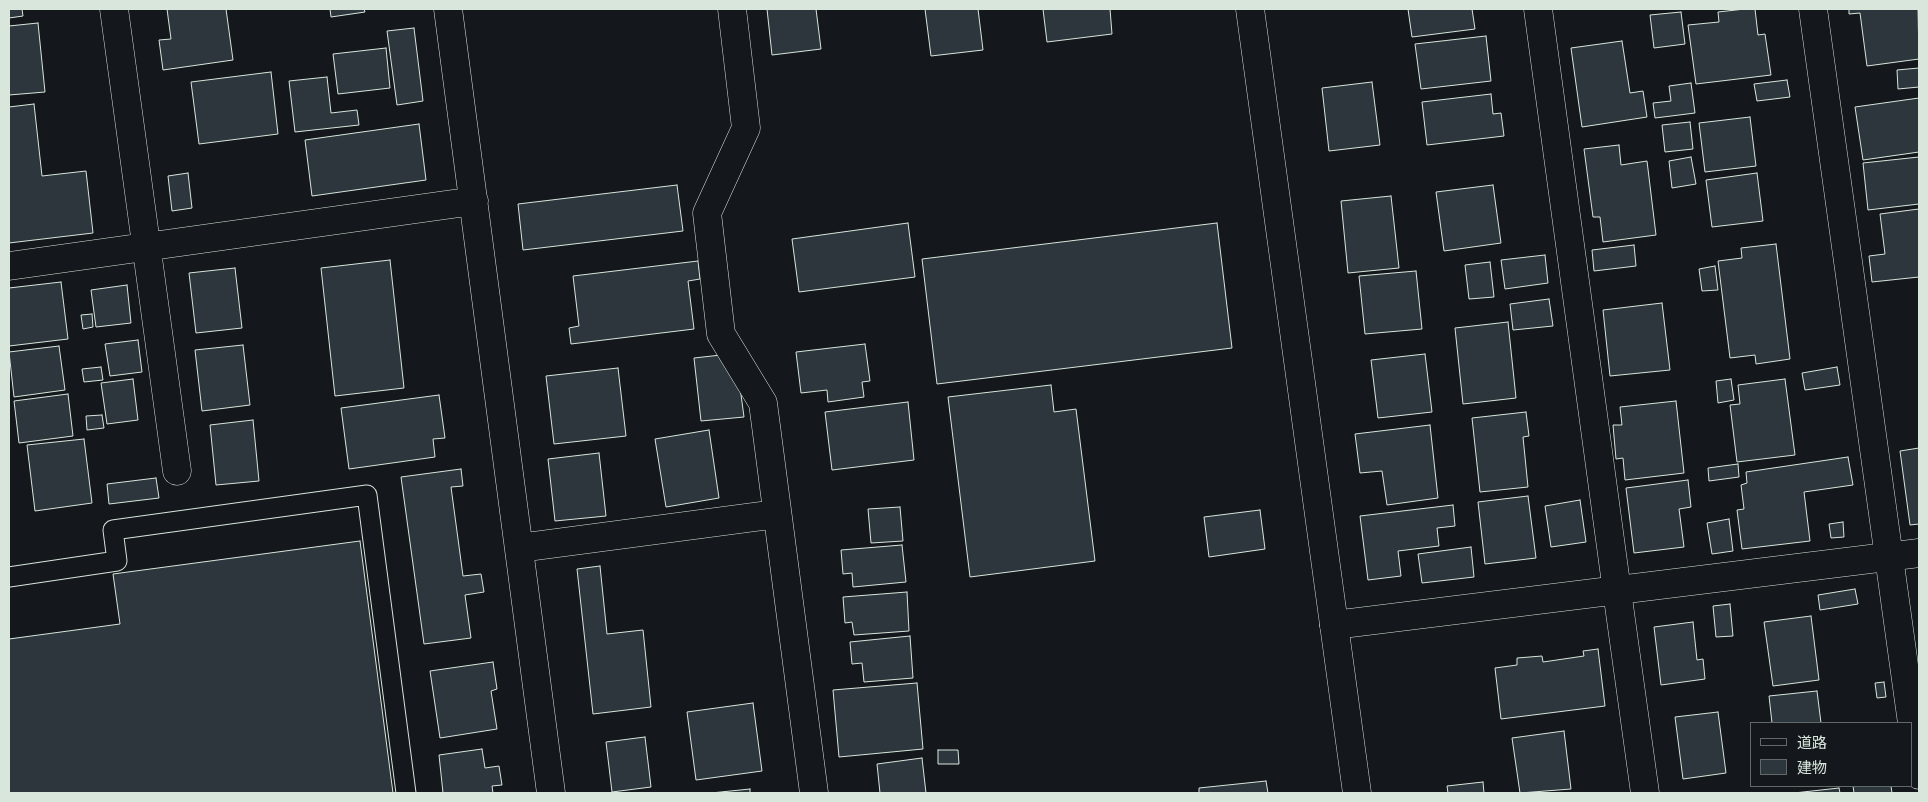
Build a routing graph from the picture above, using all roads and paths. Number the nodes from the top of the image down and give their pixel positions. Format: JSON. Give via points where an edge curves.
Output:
{"nodes":[{"id":1,"x":114,"y":9,"type":"edge"},
{"id":2,"x":448,"y":9,"type":"edge"},
{"id":3,"x":732,"y":9,"type":"edge"},
{"id":4,"x":1250,"y":9,"type":"edge"},
{"id":5,"x":1538,"y":9,"type":"edge"},
{"id":6,"x":1813,"y":9,"type":"edge"},
{"id":7,"x":474,"y":201,"type":"junction"},
{"id":8,"x":146,"y":247,"type":"junction"},
{"id":9,"x":9,"y":266,"type":"edge"},
{"id":10,"x":177,"y":470,"type":"dead end"},
{"id":11,"x":777,"y":514,"type":"junction"},
{"id":12,"x":519,"y":548,"type":"junction"},
{"id":13,"x":1919,"y":553,"type":"edge"},
{"id":14,"x":1888,"y":558,"type":"junction"},
{"id":15,"x":9,"y":577,"type":"edge"},
{"id":16,"x":1616,"y":592,"type":"junction"},
{"id":17,"x":1334,"y":625,"type":"junction"},
{"id":18,"x":1912,"y":722,"type":"edge"},
{"id":19,"x":1913,"y":730,"type":"edge"},
{"id":20,"x":1919,"y":775,"type":"edge"},
{"id":21,"x":406,"y":793,"type":"edge"},
{"id":22,"x":551,"y":793,"type":"edge"},
{"id":23,"x":814,"y":793,"type":"edge"},
{"id":24,"x":1357,"y":793,"type":"edge"},
{"id":25,"x":1646,"y":793,"type":"edge"}],
"edges":[{"from":1,"to":8,"type":"street"},
{"from":2,"to":7,"type":"street"},
{"from":3,"to":11,"type":"street","via":[[746,128],[707,213],[721,334],[763,403]]},
{"from":4,"to":17,"type":"street"},
{"from":5,"to":16,"type":"street"},
{"from":6,"to":14,"type":"street"},
{"from":7,"to":8,"type":"street"},
{"from":7,"to":12,"type":"street"},
{"from":8,"to":9,"type":"street"},
{"from":8,"to":10,"type":"street"},
{"from":11,"to":12,"type":"street"},
{"from":11,"to":23,"type":"street"},
{"from":12,"to":22,"type":"street"},
{"from":13,"to":14,"type":"street"},
{"from":14,"to":16,"type":"street"},
{"from":14,"to":18,"type":"street"},
{"from":15,"to":21,"type":"lane","via":[[117,560],[113,530],[367,495]]},
{"from":16,"to":17,"type":"street"},
{"from":16,"to":25,"type":"street"},
{"from":17,"to":24,"type":"street"},
{"from":19,"to":20,"type":"street"}]}
